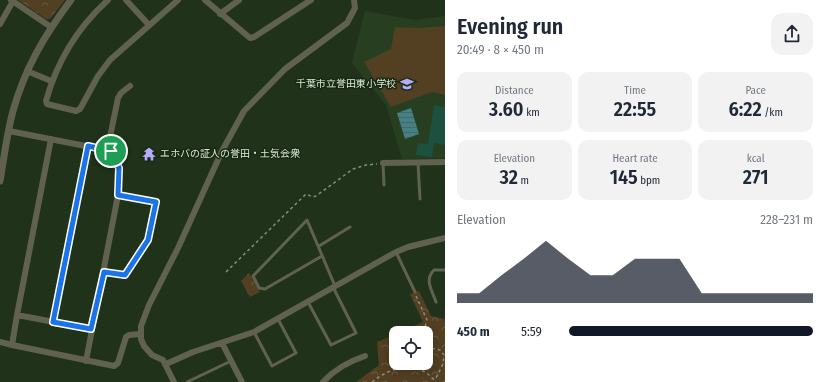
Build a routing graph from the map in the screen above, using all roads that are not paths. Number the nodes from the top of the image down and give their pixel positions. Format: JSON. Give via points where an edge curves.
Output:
{"nodes":[{"id":1,"x":71,"y":0,"type":"edge"},
{"id":2,"x":108,"y":0,"type":"edge"},
{"id":3,"x":126,"y":0,"type":"edge"},
{"id":4,"x":178,"y":0,"type":"edge"},
{"id":5,"x":205,"y":0,"type":"edge"},
{"id":6,"x":239,"y":0,"type":"edge"},
{"id":7,"x":311,"y":0,"type":"edge"},
{"id":8,"x":354,"y":0,"type":"edge"},
{"id":9,"x":12,"y":1,"type":"edge"},
{"id":10,"x":220,"y":14,"type":"junction"},
{"id":11,"x":0,"y":24,"type":"edge"},
{"id":12,"x":149,"y":25,"type":"junction"},
{"id":13,"x":51,"y":27,"type":"junction"},
{"id":14,"x":27,"y":71,"type":"junction"},
{"id":15,"x":51,"y":80,"type":"junction"},
{"id":16,"x":130,"y":86,"type":"dead end"},
{"id":17,"x":9,"y":131,"type":"junction"},
{"id":18,"x":51,"y":138,"type":"junction"},
{"id":19,"x":88,"y":146,"type":"junction"},
{"id":20,"x":111,"y":151,"type":"junction"},
{"id":21,"x":418,"y":162,"type":"junction"},
{"id":22,"x":445,"y":162,"type":"edge"},
{"id":23,"x":383,"y":163,"type":"joint"},
{"id":24,"x":0,"y":180,"type":"edge"},
{"id":25,"x":384,"y":185,"type":"dead end"},
{"id":26,"x":118,"y":195,"type":"junction"},
{"id":27,"x":420,"y":199,"type":"dead end"},
{"id":28,"x":350,"y":227,"type":"dead end"},
{"id":29,"x":445,"y":238,"type":"edge"},
{"id":30,"x":319,"y":246,"type":"junction"},
{"id":31,"x":396,"y":252,"type":"junction"},
{"id":32,"x":322,"y":256,"type":"junction"},
{"id":33,"x":445,"y":270,"type":"edge"},
{"id":34,"x":104,"y":272,"type":"junction"},
{"id":35,"x":334,"y":286,"type":"junction"},
{"id":36,"x":415,"y":292,"type":"road end"},
{"id":37,"x":308,"y":302,"type":"junction"},
{"id":38,"x":436,"y":302,"type":"dead end"},
{"id":39,"x":17,"y":315,"type":"junction"},
{"id":40,"x":278,"y":320,"type":"junction"},
{"id":41,"x":53,"y":322,"type":"junction"},
{"id":42,"x":91,"y":329,"type":"junction"},
{"id":43,"x":254,"y":332,"type":"junction"},
{"id":44,"x":140,"y":334,"type":"junction"},
{"id":45,"x":0,"y":342,"type":"edge"},
{"id":46,"x":222,"y":343,"type":"junction"},
{"id":47,"x":12,"y":346,"type":"junction"},
{"id":48,"x":365,"y":356,"type":"dead end"},
{"id":49,"x":86,"y":361,"type":"junction"},
{"id":50,"x":231,"y":362,"type":"junction"},
{"id":51,"x":166,"y":364,"type":"junction"},
{"id":52,"x":174,"y":382,"type":"edge"},
{"id":53,"x":187,"y":382,"type":"edge"},
{"id":54,"x":242,"y":382,"type":"edge"},
{"id":55,"x":323,"y":382,"type":"edge"}],
"edges":[{"from":1,"to":13,"type":"street"},
{"from":2,"to":15,"type":"street","via":[[80,29]]},
{"from":3,"to":12,"type":"street"},
{"from":4,"to":12,"type":"street"},
{"from":5,"to":10,"type":"street"},
{"from":6,"to":10,"type":"street"},
{"from":7,"to":10,"type":"street","via":[[250,38]]},
{"from":8,"to":44,"type":"street","via":[[355,8],[347,23],[284,69],[244,110],[149,305]]},
{"from":9,"to":11,"type":"street"},
{"from":9,"to":13,"type":"street"},
{"from":12,"to":15,"type":"street","via":[[110,60],[80,109],[76,111],[47,104]]},
{"from":13,"to":14,"type":"street"},
{"from":14,"to":15,"type":"street"},
{"from":14,"to":17,"type":"street"},
{"from":16,"to":20,"type":"street","via":[[120,93],[118,98],[110,137]]},
{"from":17,"to":18,"type":"street"},
{"from":17,"to":24,"type":"street"},
{"from":18,"to":19,"type":"street"},
{"from":18,"to":39,"type":"street"},
{"from":19,"to":20,"type":"street"},
{"from":19,"to":41,"type":"street"},
{"from":20,"to":26,"type":"street","via":[[119,168]]},
{"from":21,"to":22,"type":"street"},
{"from":21,"to":23,"type":"street"},
{"from":21,"to":27,"type":"lane"},
{"from":23,"to":25,"type":"lane"},
{"from":26,"to":34,"type":"street"},
{"from":26,"to":34,"type":"street","via":[[156,202],[148,240],[125,275]]},
{"from":28,"to":30,"type":"lane"},
{"from":29,"to":31,"type":"street"},
{"from":30,"to":32,"type":"lane"},
{"from":30,"to":32,"type":"lane","via":[[307,220],[253,276],[260,288],[265,289]]},
{"from":31,"to":35,"type":"street"},
{"from":31,"to":36,"type":"lane"},
{"from":32,"to":35,"type":"lane"},
{"from":33,"to":38,"type":"lane","via":[[434,270],[428,279]]},
{"from":34,"to":42,"type":"street"},
{"from":35,"to":37,"type":"street"},
{"from":35,"to":37,"type":"lane","via":[[356,333],[331,345]]},
{"from":37,"to":40,"type":"street"},
{"from":39,"to":41,"type":"street"},
{"from":39,"to":47,"type":"street"},
{"from":40,"to":43,"type":"street"},
{"from":40,"to":43,"type":"lane","via":[[296,353],[272,366]]},
{"from":41,"to":42,"type":"street"},
{"from":42,"to":49,"type":"street"},
{"from":43,"to":46,"type":"street"},
{"from":44,"to":49,"type":"street","via":[[126,336],[116,365]]},
{"from":44,"to":51,"type":"street","via":[[144,346]]},
{"from":45,"to":47,"type":"street"},
{"from":46,"to":50,"type":"street"},
{"from":46,"to":51,"type":"street"},
{"from":47,"to":49,"type":"street"},
{"from":48,"to":55,"type":"street","via":[[355,359]]},
{"from":50,"to":53,"type":"lane"},
{"from":50,"to":54,"type":"street"},
{"from":51,"to":52,"type":"street"}]}
